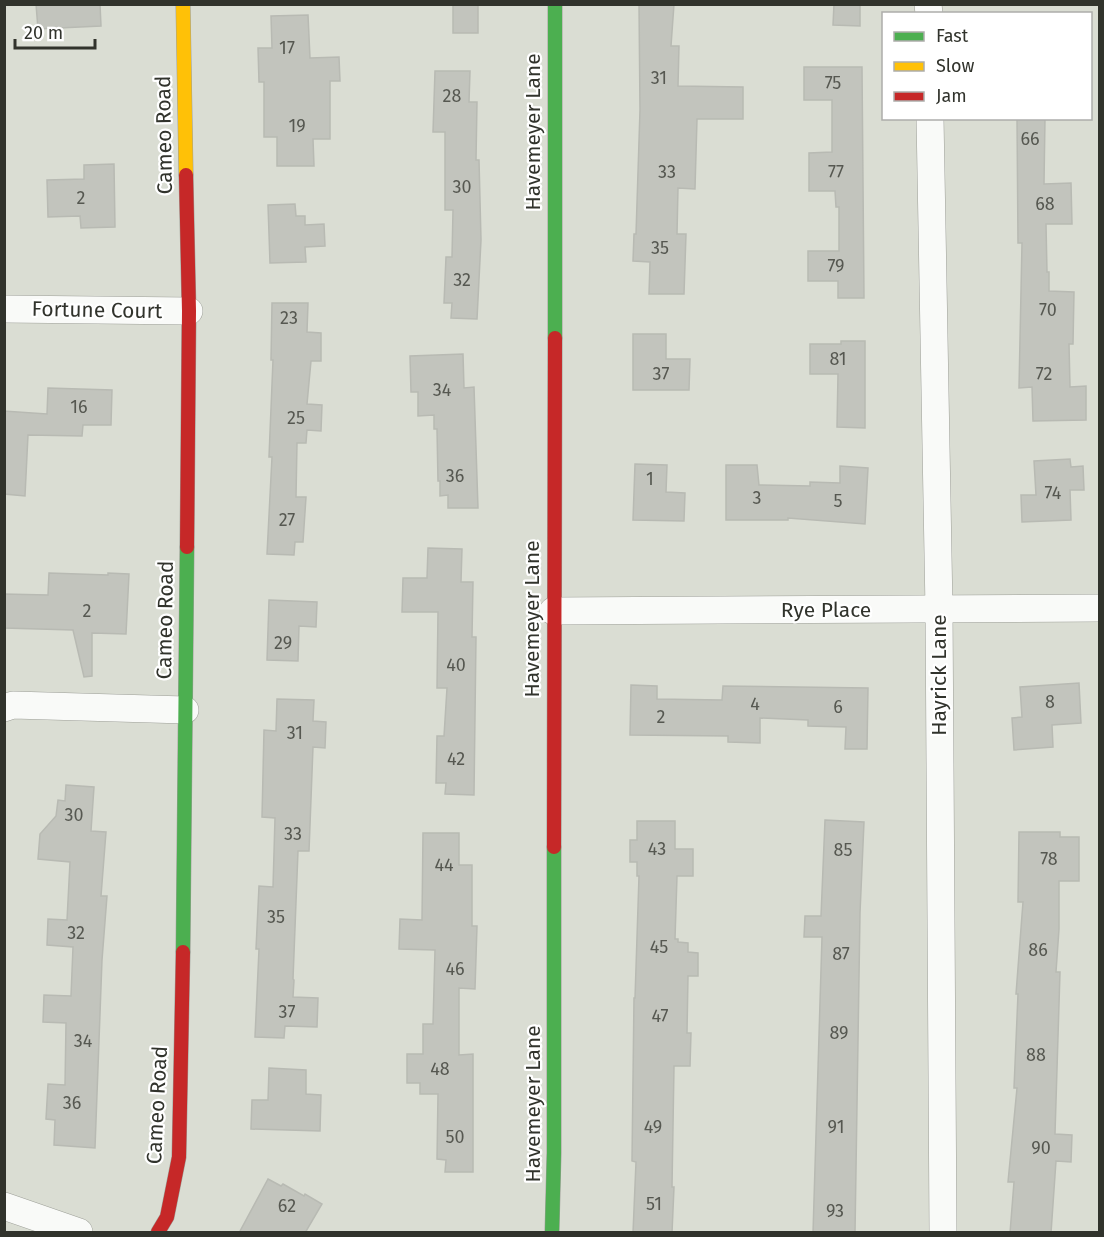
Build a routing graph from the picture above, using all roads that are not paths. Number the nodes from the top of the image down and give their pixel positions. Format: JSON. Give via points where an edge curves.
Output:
{"nodes":[{"id":1,"x":183,"y":4,"type":"edge"},
{"id":2,"x":555,"y":4,"type":"edge"},
{"id":3,"x":930,"y":120,"type":"edge"},
{"id":4,"x":4,"y":309,"type":"edge"},
{"id":5,"x":189,"y":311,"type":"junction"},
{"id":6,"x":1100,"y":608,"type":"edge"},
{"id":7,"x":939,"y":609,"type":"junction"},
{"id":8,"x":553,"y":611,"type":"junction"},
{"id":9,"x":4,"y":708,"type":"edge"},
{"id":10,"x":185,"y":710,"type":"junction"},
{"id":11,"x":4,"y":1206,"type":"edge"},
{"id":12,"x":79,"y":1233,"type":"edge"},
{"id":13,"x":158,"y":1233,"type":"edge"},
{"id":14,"x":552,"y":1233,"type":"edge"},
{"id":15,"x":942,"y":1233,"type":"edge"}],
"edges":[{"from":1,"to":5,"type":"street","name":"Cameo Road"},
{"from":2,"to":8,"type":"street","name":"Havemeyer Lane"},
{"from":3,"to":7,"type":"street","name":"Hayrick Lane"},
{"from":4,"to":5,"type":"street","name":"Fortune Court"},
{"from":5,"to":10,"type":"street","name":"Cameo Road"},
{"from":6,"to":7,"type":"street","name":"Rye Place"},
{"from":7,"to":8,"type":"street","name":"Rye Place"},
{"from":7,"to":15,"type":"street","name":"Hayrick Lane"},
{"from":8,"to":14,"type":"street","name":"Havemeyer Lane"},
{"from":9,"to":10,"type":"street","via":[[13,705]]},
{"from":10,"to":13,"type":"street","name":"Cameo Road","via":[[179,1157],[167,1217]]},
{"from":11,"to":12,"type":"street"}]}
